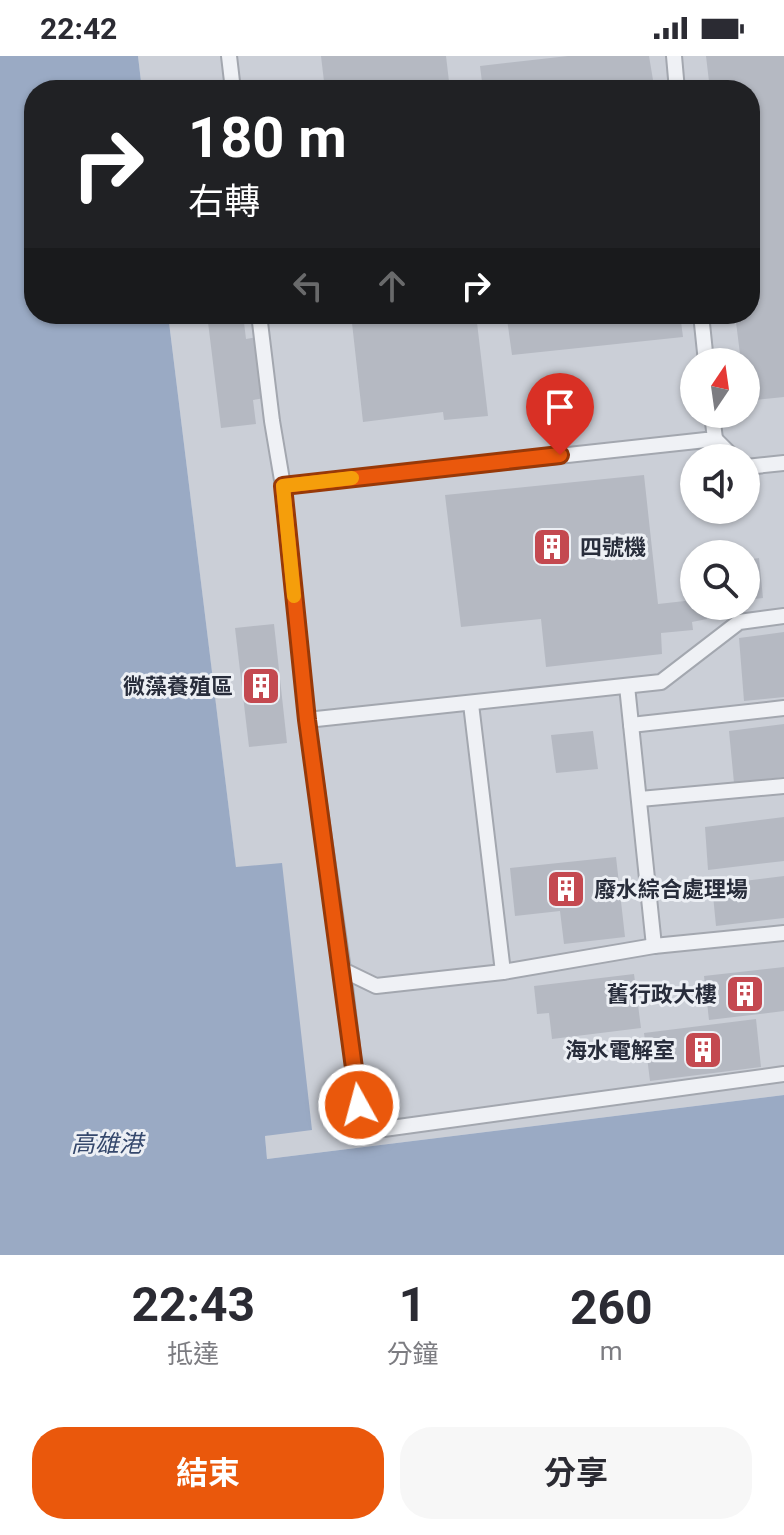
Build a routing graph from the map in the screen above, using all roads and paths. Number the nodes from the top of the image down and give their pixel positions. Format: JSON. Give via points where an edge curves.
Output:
{"nodes":[{"id":1,"x":229,"y":56,"type":"edge"},
{"id":2,"x":674,"y":56,"type":"edge"},
{"id":3,"x":232,"y":80,"type":"edge"},
{"id":4,"x":676,"y":80,"type":"edge"},
{"id":5,"x":260,"y":324,"type":"edge"},
{"id":6,"x":702,"y":324,"type":"edge"},
{"id":7,"x":705,"y":348,"type":"edge"},
{"id":8,"x":714,"y":428,"type":"edge"},
{"id":9,"x":715,"y":439,"type":"junction"},
{"id":10,"x":720,"y":444,"type":"edge"},
{"id":11,"x":784,"y":463,"type":"edge"},
{"id":12,"x":760,"y":466,"type":"edge"},
{"id":13,"x":283,"y":486,"type":"junction"},
{"id":14,"x":784,"y":616,"type":"edge"},
{"id":15,"x":627,"y":686,"type":"junction"},
{"id":16,"x":471,"y":704,"type":"junction"},
{"id":17,"x":784,"y":708,"type":"edge"},
{"id":18,"x":307,"y":720,"type":"junction"},
{"id":19,"x":631,"y":725,"type":"junction"},
{"id":20,"x":784,"y":786,"type":"edge"},
{"id":21,"x":640,"y":799,"type":"junction"},
{"id":22,"x":784,"y":933,"type":"edge"},
{"id":23,"x":654,"y":946,"type":"junction"},
{"id":24,"x":343,"y":970,"type":"junction"},
{"id":25,"x":503,"y":972,"type":"junction"},
{"id":26,"x":784,"y":1074,"type":"edge"}],
"edges":[{"from":1,"to":3,"type":"lane"},
{"from":2,"to":4,"type":"lane"},
{"from":5,"to":13,"type":"lane"},
{"from":6,"to":7,"type":"lane"},
{"from":8,"to":9,"type":"lane"},
{"from":9,"to":10,"type":"lane"},
{"from":9,"to":13,"type":"lane"},
{"from":11,"to":12,"type":"lane"},
{"from":13,"to":18,"type":"lane"},
{"from":14,"to":15,"type":"lane","via":[[739,622],[661,682]]},
{"from":15,"to":16,"type":"lane"},
{"from":15,"to":19,"type":"lane"},
{"from":16,"to":18,"type":"lane"},
{"from":16,"to":25,"type":"lane"},
{"from":17,"to":19,"type":"lane"},
{"from":18,"to":24,"type":"lane"},
{"from":19,"to":21,"type":"lane"},
{"from":20,"to":21,"type":"lane"},
{"from":21,"to":23,"type":"lane"},
{"from":22,"to":23,"type":"lane"},
{"from":23,"to":25,"type":"lane"},
{"from":24,"to":25,"type":"lane","via":[[376,986]]},
{"from":24,"to":26,"type":"lane","via":[[362,1132]]}]}
